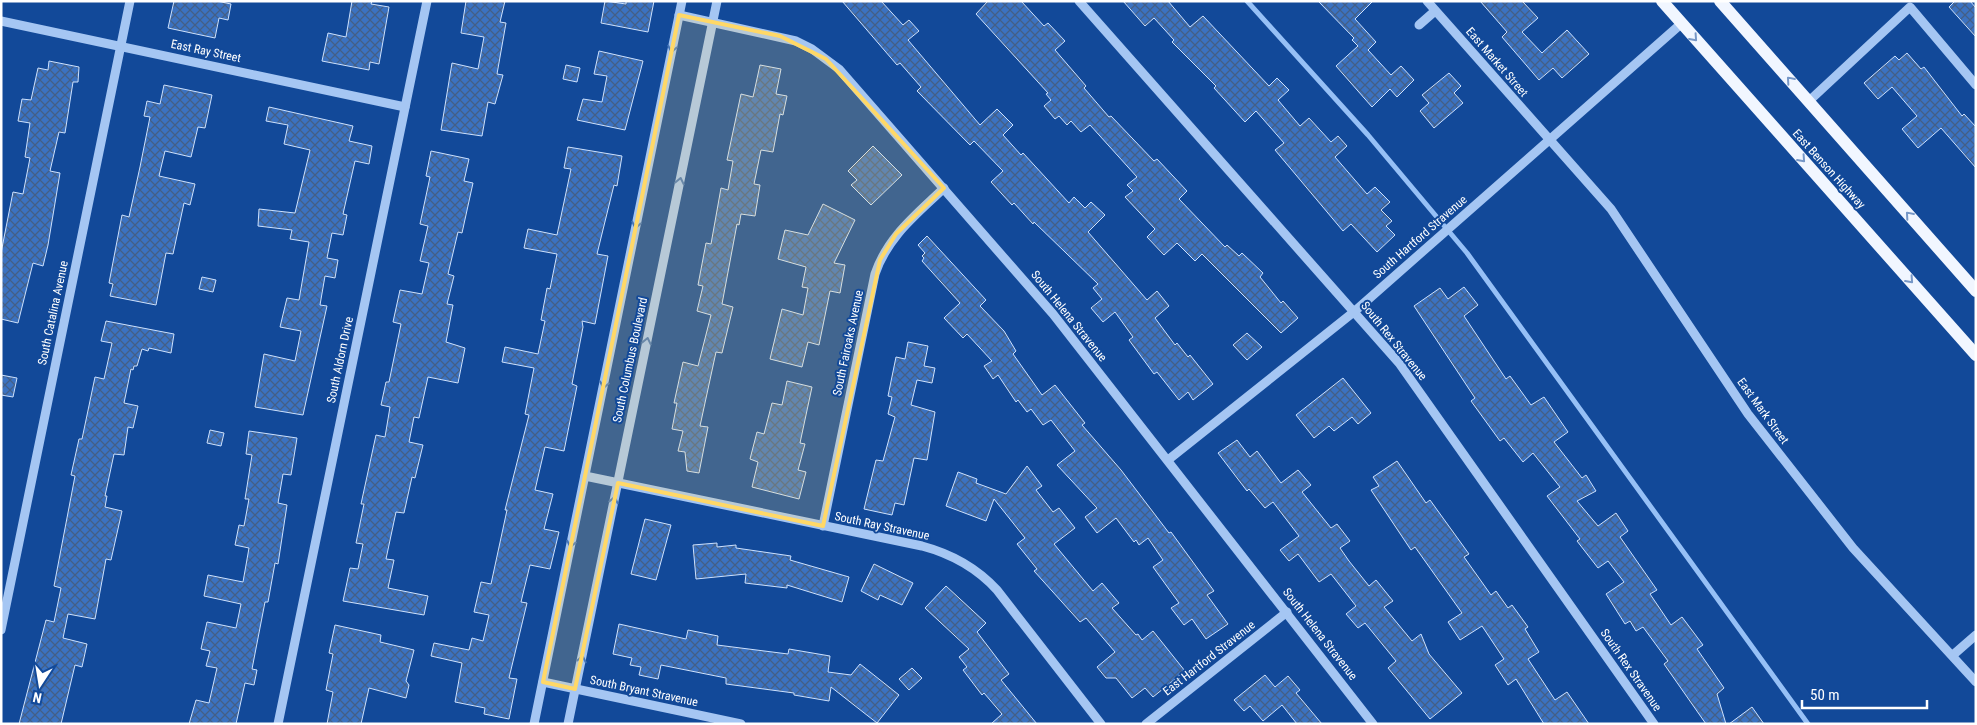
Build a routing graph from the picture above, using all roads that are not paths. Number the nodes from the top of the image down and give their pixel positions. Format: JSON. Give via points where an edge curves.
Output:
{"nodes":[{"id":1,"x":130,"y":1,"type":"edge"},
{"id":2,"x":427,"y":1,"type":"edge"},
{"id":3,"x":682,"y":1,"type":"edge"},
{"id":4,"x":717,"y":1,"type":"edge"},
{"id":5,"x":1080,"y":1,"type":"edge"},
{"id":6,"x":1427,"y":1,"type":"edge"},
{"id":7,"x":1662,"y":1,"type":"edge"},
{"id":8,"x":1720,"y":1,"type":"edge"},
{"id":9,"x":1907,"y":4,"type":"edge"},
{"id":10,"x":1435,"y":11,"type":"junction"},
{"id":11,"x":679,"y":15,"type":"junction"},
{"id":12,"x":1,"y":21,"type":"edge"},
{"id":13,"x":713,"y":22,"type":"junction"},
{"id":14,"x":1682,"y":23,"type":"junction"},
{"id":15,"x":1419,"y":25,"type":"dead end"},
{"id":16,"x":121,"y":46,"type":"junction"},
{"id":17,"x":1976,"y":85,"type":"edge"},
{"id":18,"x":1808,"y":101,"type":"junction"},
{"id":19,"x":405,"y":107,"type":"junction"},
{"id":20,"x":1549,"y":140,"type":"junction"},
{"id":21,"x":944,"y":188,"type":"junction"},
{"id":22,"x":1976,"y":291,"type":"edge"},
{"id":23,"x":1355,"y":311,"type":"junction"},
{"id":24,"x":1976,"y":354,"type":"edge"},
{"id":25,"x":1168,"y":460,"type":"junction"},
{"id":26,"x":585,"y":476,"type":"junction"},
{"id":27,"x":618,"y":483,"type":"junction"},
{"id":28,"x":823,"y":526,"type":"junction"},
{"id":29,"x":1287,"y":612,"type":"junction"},
{"id":30,"x":1,"y":630,"type":"edge"},
{"id":31,"x":1976,"y":635,"type":"edge"},
{"id":32,"x":1953,"y":655,"type":"junction"},
{"id":33,"x":543,"y":682,"type":"junction"},
{"id":34,"x":1976,"y":682,"type":"edge"},
{"id":35,"x":575,"y":689,"type":"junction"},
{"id":36,"x":278,"y":724,"type":"edge"},
{"id":37,"x":534,"y":724,"type":"edge"},
{"id":38,"x":568,"y":724,"type":"edge"},
{"id":39,"x":741,"y":724,"type":"edge"},
{"id":40,"x":1101,"y":724,"type":"edge"},
{"id":41,"x":1146,"y":724,"type":"edge"},
{"id":42,"x":1373,"y":724,"type":"edge"},
{"id":43,"x":1654,"y":724,"type":"edge"}],
"edges":[{"from":1,"to":16,"type":"street","name":"South Catalina Avenue"},
{"from":2,"to":19,"type":"street","name":"South Aldorn Drive"},
{"from":3,"to":11,"type":"street","name":"South Columbus Boulevard"},
{"from":4,"to":13,"type":"street","name":"South Columbus Boulevard"},
{"from":5,"to":23,"type":"street","name":"South Rex Stravenue"},
{"from":6,"to":10,"type":"street","name":"East Market Street"},
{"from":7,"to":14,"type":"main road","name":"East Benson Highway"},
{"from":18,"to":8,"type":"main road","one_way":true},
{"from":9,"to":17,"type":"street"},
{"from":9,"to":18,"type":"street"},
{"from":10,"to":15,"type":"street"},
{"from":10,"to":20,"type":"street","name":"East Market Street"},
{"from":11,"to":13,"type":"street","name":"South Helena Stravenue"},
{"from":11,"to":26,"type":"street","name":"South Columbus Boulevard","one_way":true},
{"from":12,"to":16,"type":"street","name":"East Ray Street"},
{"from":13,"to":21,"type":"street","name":"South Helena Stravenue","via":[[780,36],[826,58]]},
{"from":27,"to":13,"type":"street","name":"South Columbus Boulevard","one_way":true},
{"from":14,"to":20,"type":"street","name":"South Hartford Stravenue"},
{"from":14,"to":24,"type":"main road","name":"East Benson Highway","one_way":true},
{"from":16,"to":19,"type":"street","name":"East Ray Street"},
{"from":16,"to":30,"type":"street","name":"South Catalina Avenue"},
{"from":22,"to":18,"type":"main road","one_way":true},
{"from":19,"to":36,"type":"street","name":"South Aldorn Drive"},
{"from":20,"to":23,"type":"street","name":"South Hartford Stravenue"},
{"from":20,"to":32,"type":"street","name":"East Mark Street","via":[[1611,209],[1748,414],[1854,548]]},
{"from":21,"to":25,"type":"street","name":"South Helena Stravenue","via":[[1053,314]]},
{"from":21,"to":28,"type":"street","name":"South Fairoaks Avenue","via":[[896,234],[880,260]]},
{"from":23,"to":25,"type":"street","name":"South Hartford Stravenue"},
{"from":23,"to":43,"type":"street","name":"South Rex Stravenue","via":[[1410,378]]},
{"from":25,"to":29,"type":"street","name":"South Helena Stravenue"},
{"from":26,"to":27,"type":"street","name":"South Ray Stravenue"},
{"from":26,"to":33,"type":"street","name":"South Columbus Boulevard","one_way":true},
{"from":27,"to":28,"type":"street","name":"South Ray Stravenue"},
{"from":35,"to":27,"type":"street","name":"South Columbus Boulevard","one_way":true},
{"from":28,"to":40,"type":"street","name":"South Ray Stravenue","via":[[936,550],[977,570],[997,590]]},
{"from":29,"to":41,"type":"street","name":"East Hartford Stravenue"},
{"from":29,"to":42,"type":"street","name":"South Helena Stravenue"},
{"from":31,"to":32,"type":"street"},
{"from":32,"to":34,"type":"street","name":"East Mark Street"},
{"from":33,"to":35,"type":"street","name":"South Bryant Stravenue"},
{"from":33,"to":37,"type":"street","name":"South Columbus Boulevard"},
{"from":35,"to":38,"type":"street","name":"South Columbus Boulevard"},
{"from":35,"to":39,"type":"street","name":"South Bryant Stravenue"}]}
